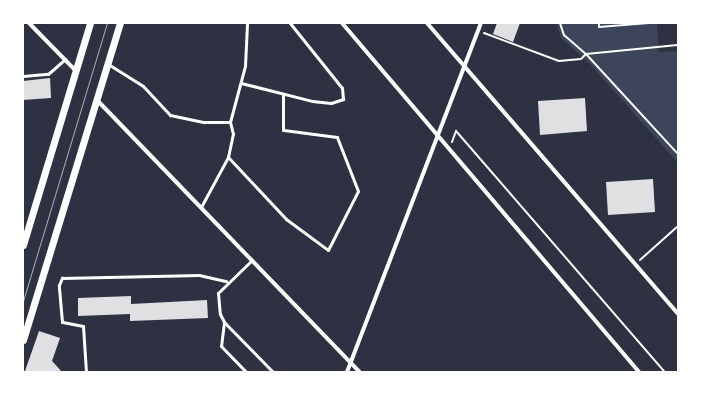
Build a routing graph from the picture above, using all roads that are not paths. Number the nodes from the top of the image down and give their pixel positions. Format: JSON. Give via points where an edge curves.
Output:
{"nodes":[{"id":1,"x":29,"y":23,"type":"edge"},
{"id":2,"x":90,"y":23,"type":"edge"},
{"id":3,"x":120,"y":23,"type":"edge"},
{"id":4,"x":247,"y":23,"type":"edge"},
{"id":5,"x":290,"y":23,"type":"edge"},
{"id":6,"x":342,"y":23,"type":"edge"},
{"id":7,"x":427,"y":23,"type":"edge"},
{"id":8,"x":481,"y":23,"type":"edge"},
{"id":9,"x":65,"y":59,"type":"junction"},
{"id":10,"x":108,"y":64,"type":"junction"},
{"id":11,"x":464,"y":67,"type":"junction"},
{"id":12,"x":76,"y":71,"type":"junction"},
{"id":13,"x":23,"y":76,"type":"edge"},
{"id":14,"x":241,"y":83,"type":"junction"},
{"id":15,"x":283,"y":95,"type":"junction"},
{"id":16,"x":96,"y":99,"type":"junction"},
{"id":17,"x":230,"y":122,"type":"junction"},
{"id":18,"x":438,"y":134,"type":"junction"},
{"id":19,"x":228,"y":157,"type":"junction"},
{"id":20,"x":201,"y":208,"type":"junction"},
{"id":21,"x":23,"y":245,"type":"edge"},
{"id":22,"x":252,"y":260,"type":"junction"},
{"id":23,"x":226,"y":281,"type":"junction"},
{"id":24,"x":678,"y":314,"type":"edge"},
{"id":25,"x":224,"y":322,"type":"junction"},
{"id":26,"x":23,"y":340,"type":"edge"},
{"id":27,"x":350,"y":363,"type":"junction"},
{"id":28,"x":86,"y":372,"type":"edge"},
{"id":29,"x":246,"y":372,"type":"edge"},
{"id":30,"x":273,"y":372,"type":"edge"},
{"id":31,"x":347,"y":372,"type":"edge"},
{"id":32,"x":360,"y":372,"type":"edge"},
{"id":33,"x":639,"y":372,"type":"edge"}],
"edges":[{"from":1,"to":9,"type":"street"},
{"from":2,"to":12,"type":"street"},
{"from":3,"to":10,"type":"street"},
{"from":4,"to":14,"type":"lane"},
{"from":5,"to":15,"type":"lane","via":[[345,95],[340,102],[330,103]]},
{"from":6,"to":18,"type":"street"},
{"from":7,"to":11,"type":"street"},
{"from":8,"to":11,"type":"street"},
{"from":9,"to":12,"type":"street"},
{"from":9,"to":13,"type":"lane","via":[[48,74]]},
{"from":10,"to":16,"type":"street"},
{"from":10,"to":17,"type":"lane","via":[[143,86],[174,117]]},
{"from":11,"to":18,"type":"street"},
{"from":11,"to":24,"type":"street"},
{"from":12,"to":21,"type":"street"},
{"from":14,"to":15,"type":"lane"},
{"from":14,"to":17,"type":"lane"},
{"from":15,"to":19,"type":"lane","via":[[284,130],[337,137],[358,191],[328,250],[286,219]]},
{"from":16,"to":20,"type":"street"},
{"from":16,"to":26,"type":"street"},
{"from":17,"to":19,"type":"lane","via":[[233,134]]},
{"from":18,"to":27,"type":"street"},
{"from":18,"to":33,"type":"street"},
{"from":19,"to":20,"type":"lane"},
{"from":20,"to":22,"type":"street"},
{"from":22,"to":23,"type":"lane"},
{"from":22,"to":27,"type":"street"},
{"from":23,"to":25,"type":"lane","via":[[218,293]]},
{"from":23,"to":28,"type":"lane","via":[[199,275],[62,278],[59,285],[62,322],[83,326]]},
{"from":25,"to":29,"type":"lane","via":[[221,346]]},
{"from":25,"to":30,"type":"lane"},
{"from":27,"to":31,"type":"street"},
{"from":27,"to":32,"type":"street"}]}
